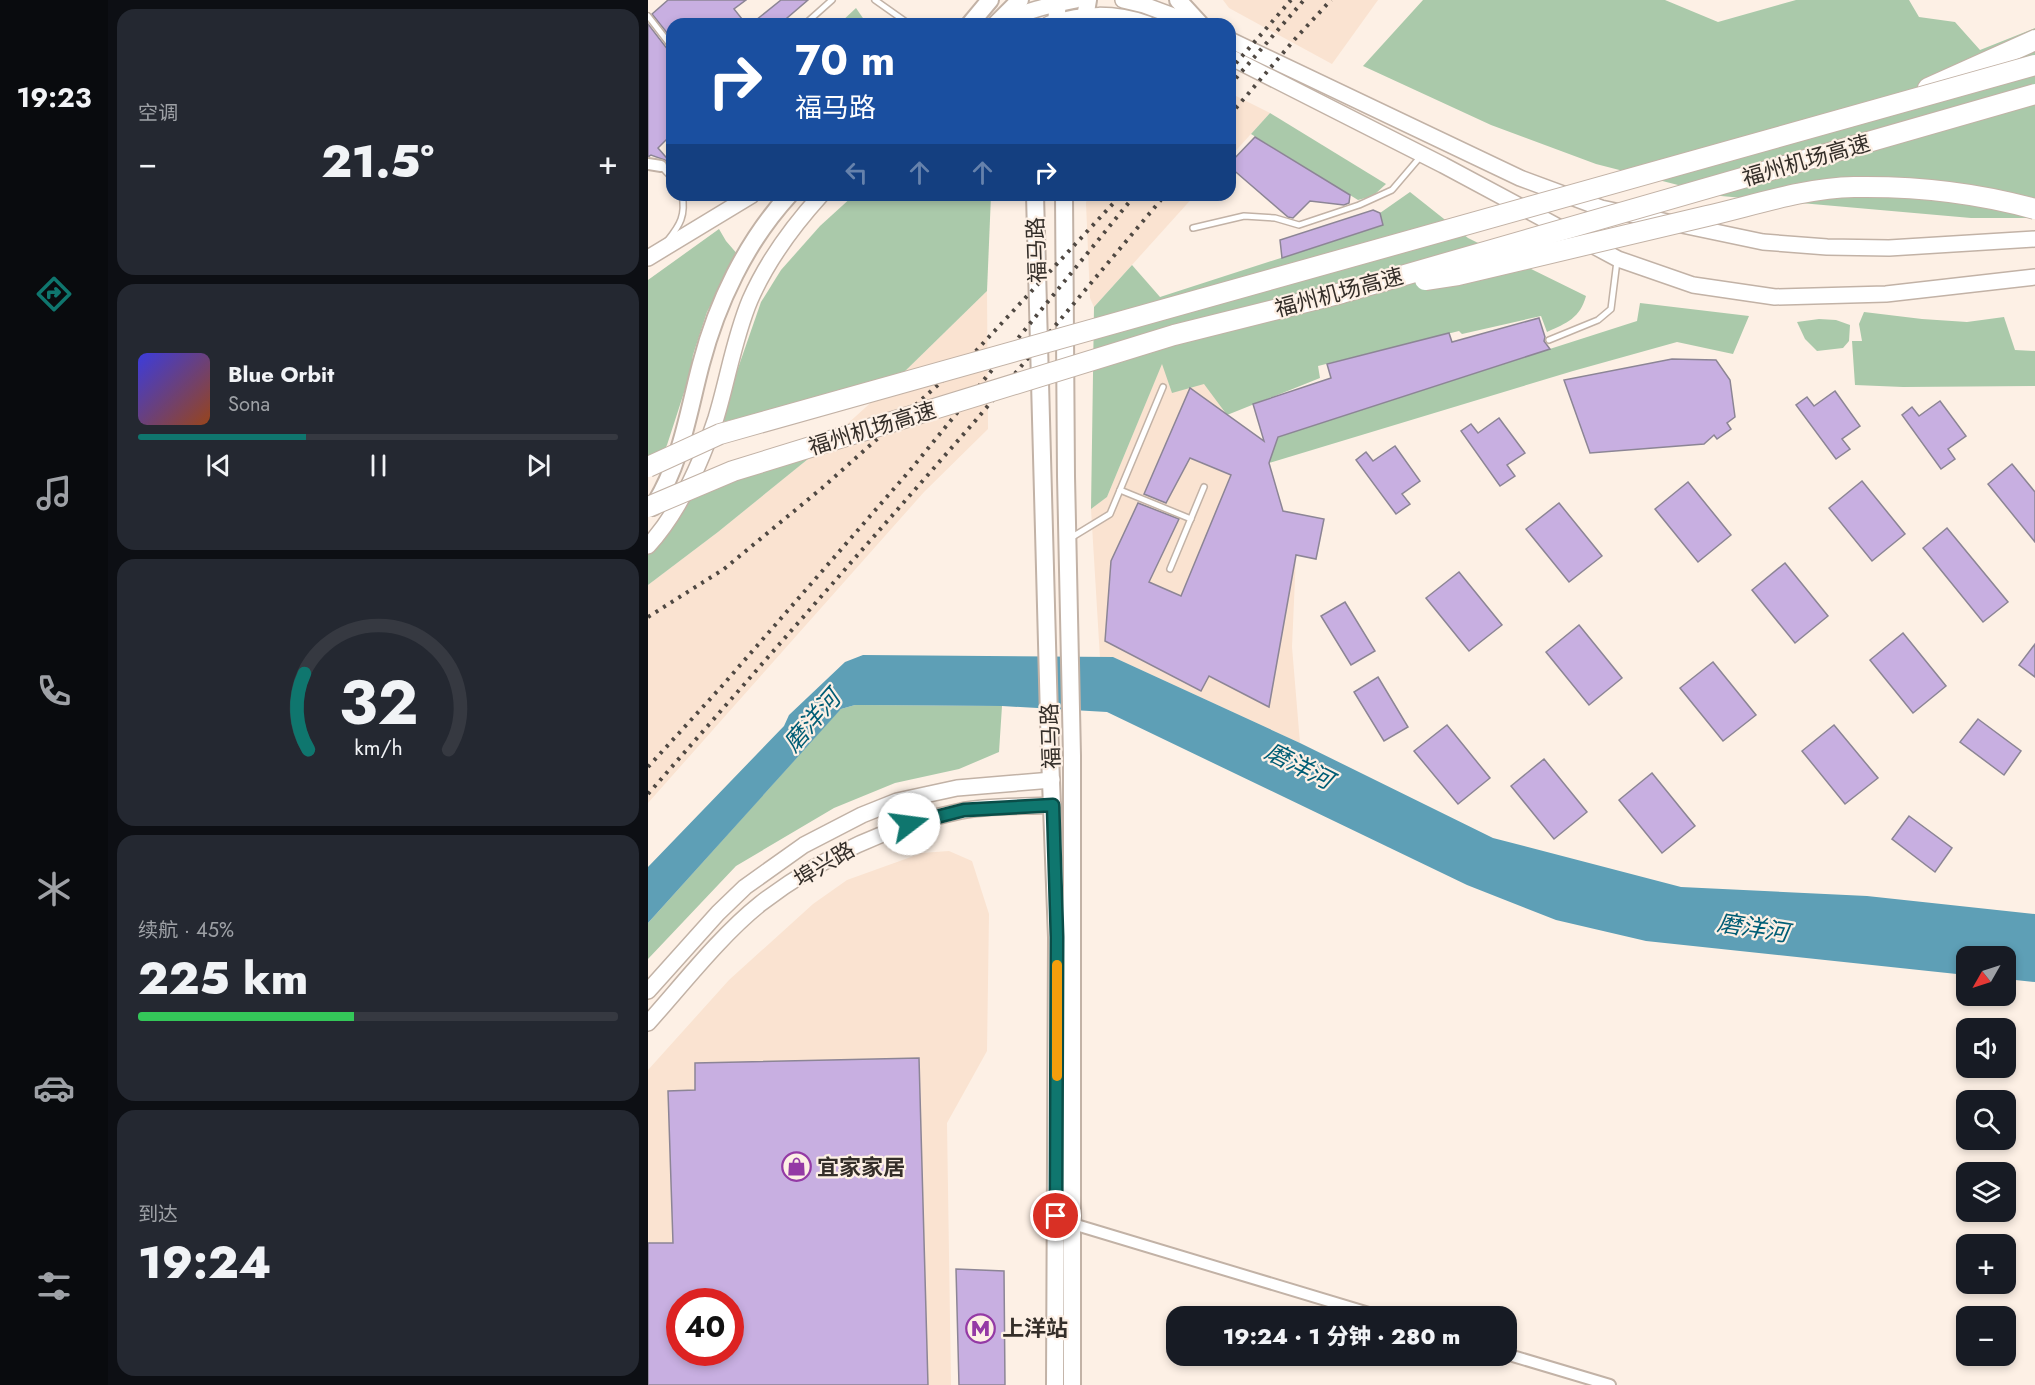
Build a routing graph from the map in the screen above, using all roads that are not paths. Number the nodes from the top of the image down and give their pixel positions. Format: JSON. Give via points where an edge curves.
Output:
{"nodes":[{"id":1,"x":832,"y":0,"type":"edge"},
{"id":2,"x":876,"y":0,"type":"edge"},
{"id":3,"x":990,"y":0,"type":"edge"},
{"id":4,"x":1020,"y":0,"type":"edge"},
{"id":5,"x":1076,"y":0,"type":"edge"},
{"id":6,"x":1088,"y":0,"type":"edge"},
{"id":7,"x":1122,"y":0,"type":"edge"},
{"id":8,"x":1178,"y":0,"type":"edge"},
{"id":9,"x":1058,"y":2,"type":"edge"},
{"id":10,"x":648,"y":16,"type":"edge"},
{"id":11,"x":812,"y":18,"type":"edge"},
{"id":12,"x":901,"y":18,"type":"edge"},
{"id":13,"x":975,"y":18,"type":"edge"},
{"id":14,"x":1004,"y":18,"type":"edge"},
{"id":15,"x":1011,"y":18,"type":"edge"},
{"id":16,"x":1055,"y":18,"type":"edge"},
{"id":17,"x":1085,"y":18,"type":"edge"},
{"id":18,"x":1098,"y":18,"type":"edge"},
{"id":19,"x":1129,"y":18,"type":"edge"},
{"id":20,"x":1180,"y":18,"type":"edge"},
{"id":21,"x":1194,"y":18,"type":"edge"},
{"id":22,"x":666,"y":39,"type":"edge"},
{"id":23,"x":2035,"y":40,"type":"edge"},
{"id":24,"x":1236,"y":43,"type":"edge"},
{"id":25,"x":1236,"y":60,"type":"edge"},
{"id":26,"x":2035,"y":65,"type":"edge"},
{"id":27,"x":2035,"y":94,"type":"edge"},
{"id":28,"x":1868,"y":113,"type":"junction"},
{"id":29,"x":1422,"y":154,"type":"junction"},
{"id":30,"x":648,"y":164,"type":"edge"},
{"id":31,"x":666,"y":167,"type":"edge"},
{"id":32,"x":1964,"y":196,"type":"junction"},
{"id":33,"x":2035,"y":198,"type":"edge"},
{"id":34,"x":683,"y":201,"type":"edge"},
{"id":35,"x":742,"y":201,"type":"edge"},
{"id":36,"x":784,"y":201,"type":"edge"},
{"id":37,"x":815,"y":201,"type":"edge"},
{"id":38,"x":1035,"y":201,"type":"edge"},
{"id":39,"x":1064,"y":201,"type":"edge"},
{"id":40,"x":2035,"y":209,"type":"edge"},
{"id":41,"x":1193,"y":228,"type":"dead end"},
{"id":42,"x":2035,"y":239,"type":"edge"},
{"id":43,"x":654,"y":255,"type":"edge"},
{"id":44,"x":1618,"y":259,"type":"junction"},
{"id":45,"x":2035,"y":277,"type":"edge"},
{"id":46,"x":1342,"y":292,"type":"junction"},
{"id":47,"x":1549,"y":340,"type":"dead end"},
{"id":48,"x":1163,"y":387,"type":"dead end"},
{"id":49,"x":648,"y":467,"type":"edge"},
{"id":50,"x":1203,"y":487,"type":"dead end"},
{"id":51,"x":1120,"y":490,"type":"junction"},
{"id":52,"x":648,"y":507,"type":"edge"},
{"id":53,"x":648,"y":514,"type":"edge"},
{"id":54,"x":1191,"y":519,"type":"junction"},
{"id":55,"x":1068,"y":540,"type":"junction"},
{"id":56,"x":648,"y":546,"type":"edge"},
{"id":57,"x":1170,"y":569,"type":"dead end"},
{"id":58,"x":1052,"y":780,"type":"junction"},
{"id":59,"x":1053,"y":805,"type":"junction"},
{"id":60,"x":648,"y":991,"type":"edge"},
{"id":61,"x":648,"y":1023,"type":"edge"},
{"id":62,"x":1073,"y":1224,"type":"junction"},
{"id":63,"x":1345,"y":1306,"type":"edge"},
{"id":64,"x":1517,"y":1357,"type":"edge"},
{"id":65,"x":1055,"y":1385,"type":"edge"},
{"id":66,"x":1072,"y":1385,"type":"edge"},
{"id":67,"x":1610,"y":1385,"type":"edge"}],
"edges":[{"from":1,"to":11,"type":"lane"},
{"from":2,"to":12,"type":"lane"},
{"from":3,"to":13,"type":"main road"},
{"from":4,"to":14,"type":"main road"},
{"from":5,"to":9,"type":"main road"},
{"from":6,"to":17,"type":"main road"},
{"from":7,"to":20,"type":"main road"},
{"from":8,"to":21,"type":"main road"},
{"from":9,"to":15,"type":"main road"},
{"from":9,"to":16,"type":"main road"},
{"from":10,"to":22,"type":"lane"},
{"from":18,"to":19,"type":"main road"},
{"from":23,"to":28,"type":"highway","bridge":true},
{"from":24,"to":42,"type":"main road","via":[[1520,178],[1601,208],[1763,242],[1827,247],[1889,248]]},
{"from":25,"to":29,"type":"main road"},
{"from":26,"to":28,"type":"highway","name":"福州机场高速","bridge":true},
{"from":27,"to":46,"type":"highway","name":"福州机场高速","bridge":true},
{"from":28,"to":49,"type":"highway","name":"福州机场高速","bridge":true,"via":[[720,434]]},
{"from":29,"to":41,"type":"lane","via":[[1392,190],[1299,225],[1275,218],[1244,216]]},
{"from":29,"to":44,"type":"main road"},
{"from":30,"to":31,"type":"street"},
{"from":32,"to":33,"type":"highway","bridge":true},
{"from":32,"to":40,"type":"highway","bridge":true},
{"from":32,"to":46,"type":"highway","bridge":true,"via":[[1853,187],[1782,196],[1458,274]]},
{"from":34,"to":43,"type":"lane","via":[[681,222]]},
{"from":35,"to":43,"type":"main road"},
{"from":36,"to":53,"type":"main road","via":[[750,247],[726,291],[711,330],[678,457]]},
{"from":37,"to":56,"type":"main road","via":[[769,261],[750,300],[734,343],[716,418],[699,461],[680,500]]},
{"from":38,"to":58,"type":"main road","name":"福马路"},
{"from":39,"to":55,"type":"main road","name":"福马路"},
{"from":44,"to":45,"type":"main road","via":[[1693,285],[1775,297],[1886,294]]},
{"from":44,"to":47,"type":"lane","via":[[1611,309],[1598,320]]},
{"from":46,"to":52,"type":"highway","name":"福州机场高速","bridge":true,"via":[[1174,335],[755,464]]},
{"from":48,"to":51,"type":"lane"},
{"from":50,"to":54,"type":"lane"},
{"from":51,"to":54,"type":"lane"},
{"from":51,"to":55,"type":"lane","via":[[1110,514]]},
{"from":54,"to":57,"type":"lane"},
{"from":55,"to":62,"type":"main road","name":"福马路"},
{"from":58,"to":59,"type":"main road","name":"福马路"},
{"from":58,"to":60,"type":"main road","name":"埠兴路","via":[[957,788],[897,801],[814,839],[746,887]]},
{"from":59,"to":61,"type":"main road","name":"埠兴路","via":[[964,810],[868,838],[816,866],[760,904]]},
{"from":59,"to":65,"type":"main road","name":"福马路","via":[[1057,937]]},
{"from":62,"to":63,"type":"street"},
{"from":62,"to":66,"type":"main road","name":"福马路"},
{"from":64,"to":67,"type":"street"}]}
